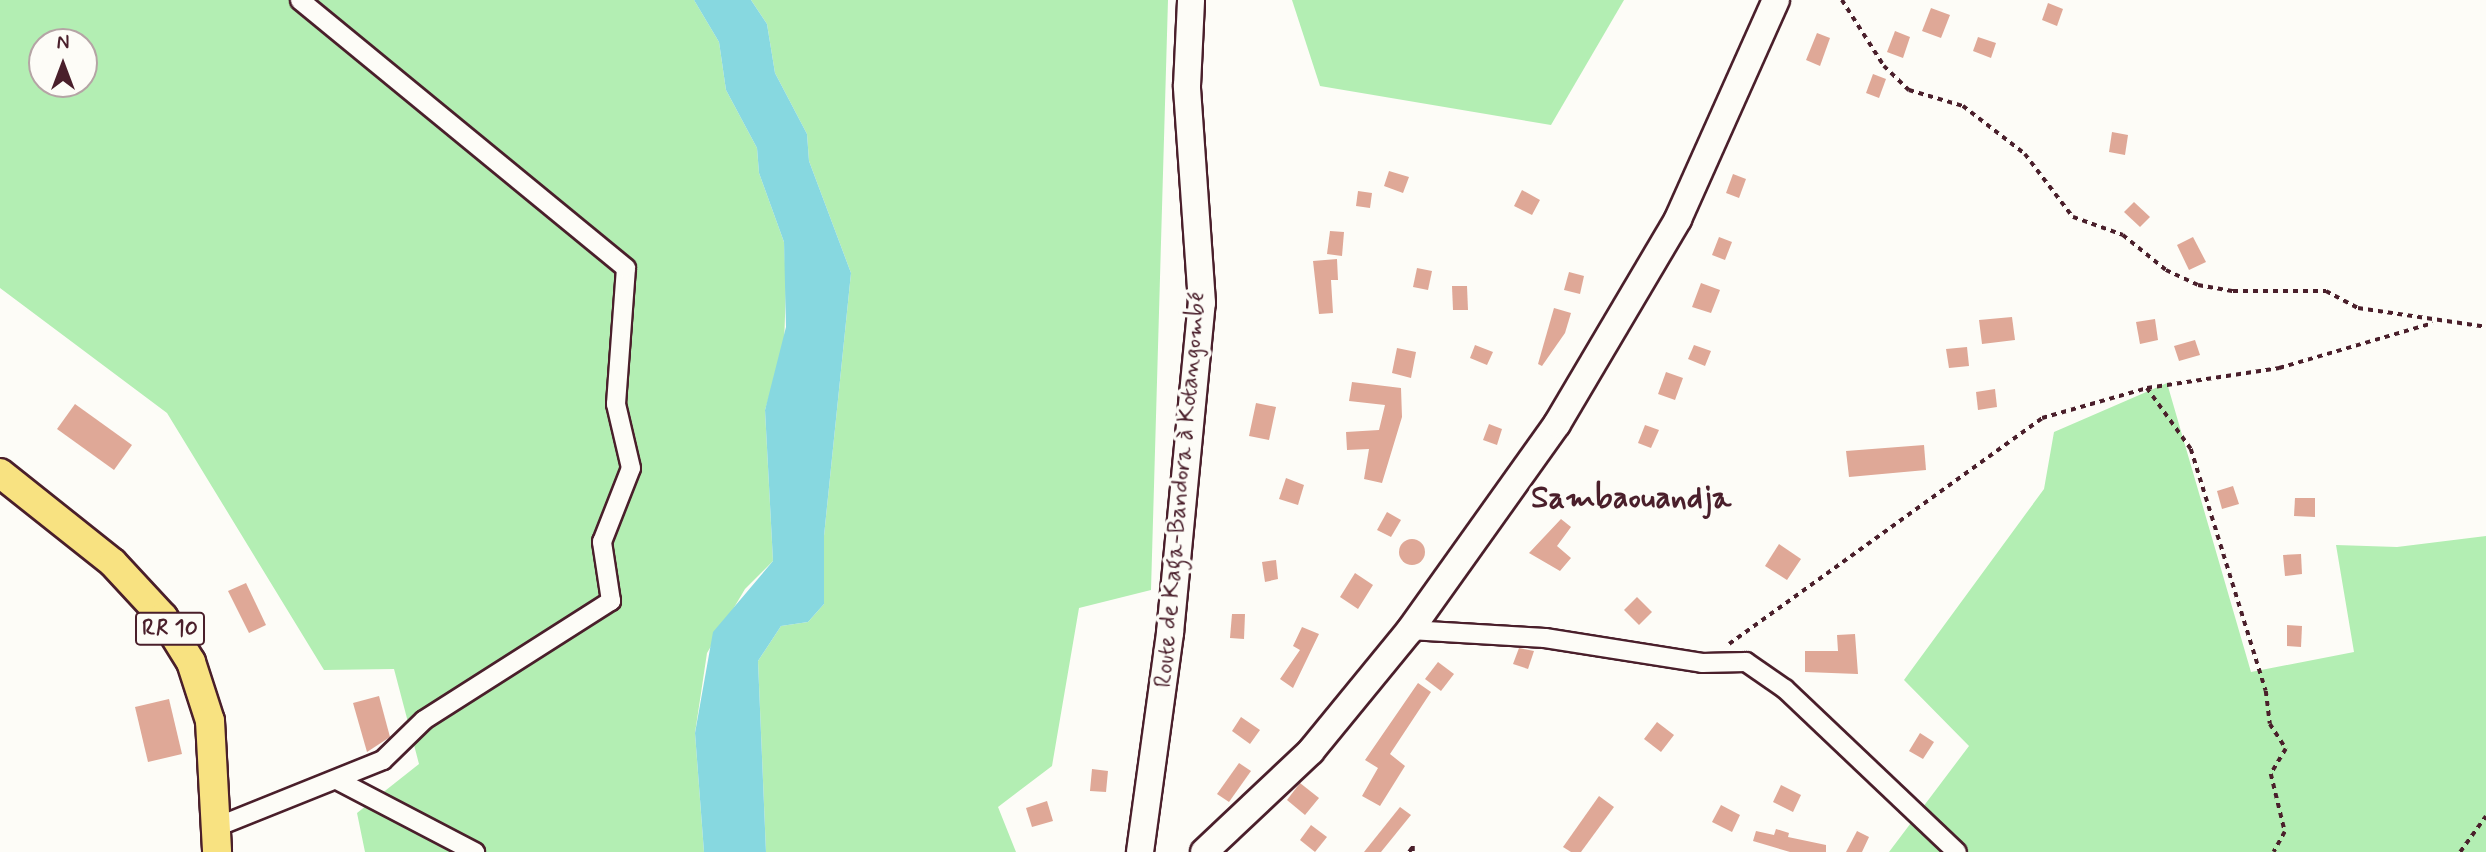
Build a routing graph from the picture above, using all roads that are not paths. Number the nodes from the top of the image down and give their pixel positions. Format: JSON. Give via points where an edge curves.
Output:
{"nodes":[{"id":1,"x":300,"y":0,"type":"edge"},
{"id":2,"x":1191,"y":0,"type":"edge"},
{"id":3,"x":1776,"y":0,"type":"edge"},
{"id":4,"x":0,"y":473,"type":"edge"},
{"id":5,"x":1410,"y":630,"type":"junction"},
{"id":6,"x":337,"y":780,"type":"junction"},
{"id":7,"x":215,"y":840,"type":"edge"},
{"id":8,"x":475,"y":852,"type":"edge"},
{"id":9,"x":1140,"y":852,"type":"edge"},
{"id":10,"x":1204,"y":852,"type":"edge"},
{"id":11,"x":1957,"y":852,"type":"edge"}],
"edges":[{"from":1,"to":6,"type":"street","via":[[626,268],[615,404],[631,468],[603,541],[611,601],[424,720],[383,760]]},
{"from":2,"to":9,"type":"main road","name":"Route de Kaga-Bandora à Kotangombé","via":[[1187,86],[1202,303],[1170,633]]},
{"from":3,"to":5,"type":"main road","via":[[1678,219],[1557,424]]},
{"from":4,"to":7,"type":"main road","number":"RR 10","via":[[113,563],[163,617],[191,662],[210,721]]},
{"from":5,"to":10,"type":"main road","via":[[1311,751]]},
{"from":5,"to":11,"type":"street","via":[[1545,638],[1702,663],[1746,662],[1785,689]]},
{"from":6,"to":7,"type":"street"},
{"from":6,"to":8,"type":"street"}]}
